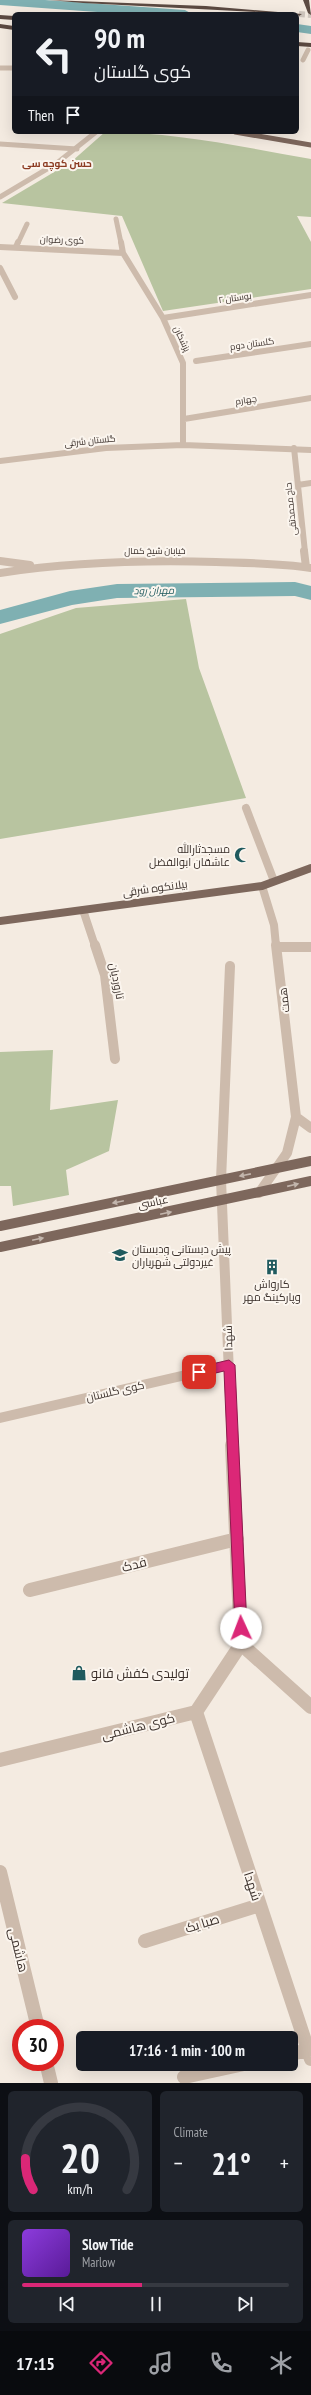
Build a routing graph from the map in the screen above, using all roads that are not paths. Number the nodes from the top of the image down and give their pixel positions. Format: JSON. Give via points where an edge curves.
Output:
{"nodes":[{"id":1,"x":52,"y":0,"type":"edge"},
{"id":2,"x":122,"y":0,"type":"edge"},
{"id":3,"x":191,"y":0,"type":"edge"},
{"id":4,"x":306,"y":0,"type":"edge"},
{"id":5,"x":158,"y":5,"type":"junction"},
{"id":6,"x":310,"y":11,"type":"edge"},
{"id":7,"x":274,"y":12,"type":"edge"},
{"id":8,"x":0,"y":17,"type":"edge"},
{"id":9,"x":12,"y":18,"type":"edge"},
{"id":10,"x":12,"y":24,"type":"edge"},
{"id":11,"x":0,"y":25,"type":"edge"},
{"id":12,"x":12,"y":28,"type":"edge"},
{"id":13,"x":299,"y":45,"type":"edge"},
{"id":14,"x":310,"y":48,"type":"edge"},
{"id":15,"x":299,"y":49,"type":"edge"},
{"id":16,"x":303,"y":60,"type":"dead end"},
{"id":17,"x":0,"y":68,"type":"edge"},
{"id":18,"x":12,"y":68,"type":"edge"},
{"id":19,"x":94,"y":134,"type":"edge"},
{"id":20,"x":247,"y":134,"type":"edge"},
{"id":21,"x":0,"y":144,"type":"edge"},
{"id":22,"x":311,"y":145,"type":"edge"},
{"id":23,"x":77,"y":149,"type":"junction"},
{"id":24,"x":0,"y":197,"type":"edge"},
{"id":25,"x":116,"y":219,"type":"dead end"},
{"id":26,"x":27,"y":224,"type":"dead end"},
{"id":27,"x":0,"y":247,"type":"edge"},
{"id":28,"x":16,"y":248,"type":"junction"},
{"id":29,"x":123,"y":253,"type":"junction"},
{"id":30,"x":0,"y":268,"type":"edge"},
{"id":31,"x":311,"y":295,"type":"edge"},
{"id":32,"x":15,"y":297,"type":"dead end"},
{"id":33,"x":163,"y":318,"type":"junction"},
{"id":34,"x":311,"y":344,"type":"edge"},
{"id":35,"x":196,"y":361,"type":"dead end"},
{"id":36,"x":311,"y":398,"type":"edge"},
{"id":37,"x":184,"y":419,"type":"junction"},
{"id":38,"x":183,"y":445,"type":"junction"},
{"id":39,"x":294,"y":448,"type":"junction"},
{"id":40,"x":311,"y":450,"type":"edge"},
{"id":41,"x":0,"y":461,"type":"edge"},
{"id":42,"x":311,"y":483,"type":"edge"},
{"id":43,"x":298,"y":486,"type":"junction"},
{"id":44,"x":0,"y":561,"type":"edge"},
{"id":45,"x":44,"y":566,"type":"junction"},
{"id":46,"x":308,"y":568,"type":"edge"},
{"id":47,"x":0,"y":573,"type":"edge"},
{"id":48,"x":246,"y":808,"type":"dead end"},
{"id":49,"x":311,"y":868,"type":"edge"},
{"id":50,"x":274,"y":882,"type":"junction"},
{"id":51,"x":262,"y":886,"type":"junction"},
{"id":52,"x":83,"y":910,"type":"junction"},
{"id":53,"x":0,"y":922,"type":"edge"},
{"id":54,"x":277,"y":947,"type":"junction"},
{"id":55,"x":311,"y":947,"type":"edge"},
{"id":56,"x":230,"y":966,"type":"dead end"},
{"id":57,"x":115,"y":1059,"type":"dead end"},
{"id":58,"x":296,"y":1117,"type":"junction"},
{"id":59,"x":311,"y":1128,"type":"edge"},
{"id":60,"x":311,"y":1162,"type":"edge"},
{"id":61,"x":275,"y":1169,"type":"junction"},
{"id":62,"x":221,"y":1180,"type":"junction"},
{"id":63,"x":311,"y":1181,"type":"edge"},
{"id":64,"x":259,"y":1193,"type":"junction"},
{"id":65,"x":222,"y":1201,"type":"junction"},
{"id":66,"x":0,"y":1226,"type":"edge"},
{"id":67,"x":0,"y":1247,"type":"edge"},
{"id":68,"x":229,"y":1365,"type":"junction"},
{"id":69,"x":0,"y":1418,"type":"edge"},
{"id":70,"x":237,"y":1539,"type":"junction"},
{"id":71,"x":30,"y":1590,"type":"dead end"},
{"id":72,"x":241,"y":1644,"type":"junction"},
{"id":73,"x":311,"y":1707,"type":"edge"},
{"id":74,"x":196,"y":1712,"type":"junction"},
{"id":75,"x":0,"y":1760,"type":"edge"},
{"id":76,"x":0,"y":1872,"type":"edge"},
{"id":77,"x":260,"y":1905,"type":"junction"},
{"id":78,"x":145,"y":1941,"type":"dead end"},
{"id":79,"x":36,"y":2019,"type":"edge"},
{"id":80,"x":298,"y":2054,"type":"edge"},
{"id":81,"x":310,"y":2055,"type":"edge"},
{"id":82,"x":48,"y":2071,"type":"edge"},
{"id":83,"x":212,"y":2071,"type":"edge"},
{"id":84,"x":184,"y":2077,"type":"dead end"},
{"id":85,"x":51,"y":2083,"type":"edge"}],
"edges":[{"from":1,"to":5,"type":"highway"},
{"from":2,"to":5,"type":"highway"},
{"from":3,"to":6,"type":"highway"},
{"from":4,"to":6,"type":"highway"},
{"from":5,"to":7,"type":"highway"},
{"from":8,"to":9,"type":"highway"},
{"from":10,"to":11,"type":"highway"},
{"from":11,"to":12,"type":"highway"},
{"from":13,"to":14,"type":"highway"},
{"from":14,"to":15,"type":"highway"},
{"from":14,"to":16,"type":"street"},
{"from":17,"to":18,"type":"street"},
{"from":19,"to":23,"type":"street"},
{"from":20,"to":22,"type":"main road"},
{"from":21,"to":23,"type":"street"},
{"from":23,"to":24,"type":"street"},
{"from":25,"to":29,"type":"street","name":"پزشکان"},
{"from":26,"to":28,"type":"street"},
{"from":27,"to":28,"type":"street","name":"کوی رضوان"},
{"from":28,"to":29,"type":"street","name":"کوی رضوان"},
{"from":29,"to":33,"type":"street","name":"پزشکان"},
{"from":30,"to":32,"type":"street"},
{"from":31,"to":33,"type":"street","name":"بوستان ۲"},
{"from":33,"to":37,"type":"street","name":"پزشکان","via":[[184,363]]},
{"from":34,"to":35,"type":"street","name":"گلستان دوم"},
{"from":36,"to":37,"type":"street","name":"چهارم"},
{"from":37,"to":38,"type":"street","name":"پزشکان"},
{"from":38,"to":39,"type":"street","name":"گلستان شرقی"},
{"from":38,"to":41,"type":"street","name":"گلستان شرقی","via":[[106,448]]},
{"from":39,"to":40,"type":"street","name":"گلستان شرقی"},
{"from":39,"to":43,"type":"street","name":"حاج محمدتقی"},
{"from":42,"to":43,"type":"street"},
{"from":43,"to":46,"type":"street","name":"حاج محمدتقی"},
{"from":44,"to":45,"type":"street"},
{"from":45,"to":46,"type":"street","name":"خیابان شیخ کمال","via":[[120,560],[240,563]]},
{"from":45,"to":47,"type":"street","name":"خیابان شیخ کمال"},
{"from":48,"to":50,"type":"street"},
{"from":49,"to":50,"type":"main road","name":"بیلانکوه شرقی"},
{"from":50,"to":51,"type":"main road","name":"بیلانکوه شرقی"},
{"from":51,"to":52,"type":"main road","name":"بیلانکوه شرقی"},
{"from":51,"to":54,"type":"street","name":"همت","via":[[274,925]]},
{"from":52,"to":53,"type":"main road","name":"بیلانکوه شرقی"},
{"from":52,"to":57,"type":"street","name":"تاروردیان","via":[[106,975]]},
{"from":54,"to":55,"type":"street"},
{"from":54,"to":58,"type":"street","name":"همت"},
{"from":56,"to":62,"type":"street","name":"شهدا"},
{"from":58,"to":59,"type":"street"},
{"from":58,"to":61,"type":"street","name":"همت","via":[[287,1153]]},
{"from":60,"to":61,"type":"main road","name":"عباسى"},
{"from":61,"to":62,"type":"main road","name":"عباسى","one_way":true},
{"from":61,"to":64,"type":"street","name":"همت"},
{"from":62,"to":65,"type":"street","name":"شهدا"},
{"from":62,"to":66,"type":"main road","name":"عباسى","one_way":true},
{"from":64,"to":63,"type":"main road","name":"عباسى","one_way":true},
{"from":64,"to":65,"type":"main road","name":"عباسى"},
{"from":67,"to":65,"type":"main road","name":"عباسى","one_way":true},
{"from":65,"to":68,"type":"street","name":"شهدا"},
{"from":68,"to":69,"type":"street","name":"کوی گلستان"},
{"from":68,"to":70,"type":"street","name":"شهدا"},
{"from":70,"to":71,"type":"street","name":"فدک"},
{"from":70,"to":72,"type":"street","name":"شهدا"},
{"from":72,"to":73,"type":"street"},
{"from":72,"to":74,"type":"street"},
{"from":74,"to":75,"type":"street","name":"کوی هاشمی"},
{"from":74,"to":77,"type":"street","name":"شهدا"},
{"from":76,"to":79,"type":"street","name":"هاشمی"},
{"from":77,"to":78,"type":"street","name":"صبا یک"},
{"from":77,"to":81,"type":"street","name":"شهدا"},
{"from":80,"to":81,"type":"street"},
{"from":82,"to":85,"type":"street"},
{"from":83,"to":84,"type":"street"}]}
